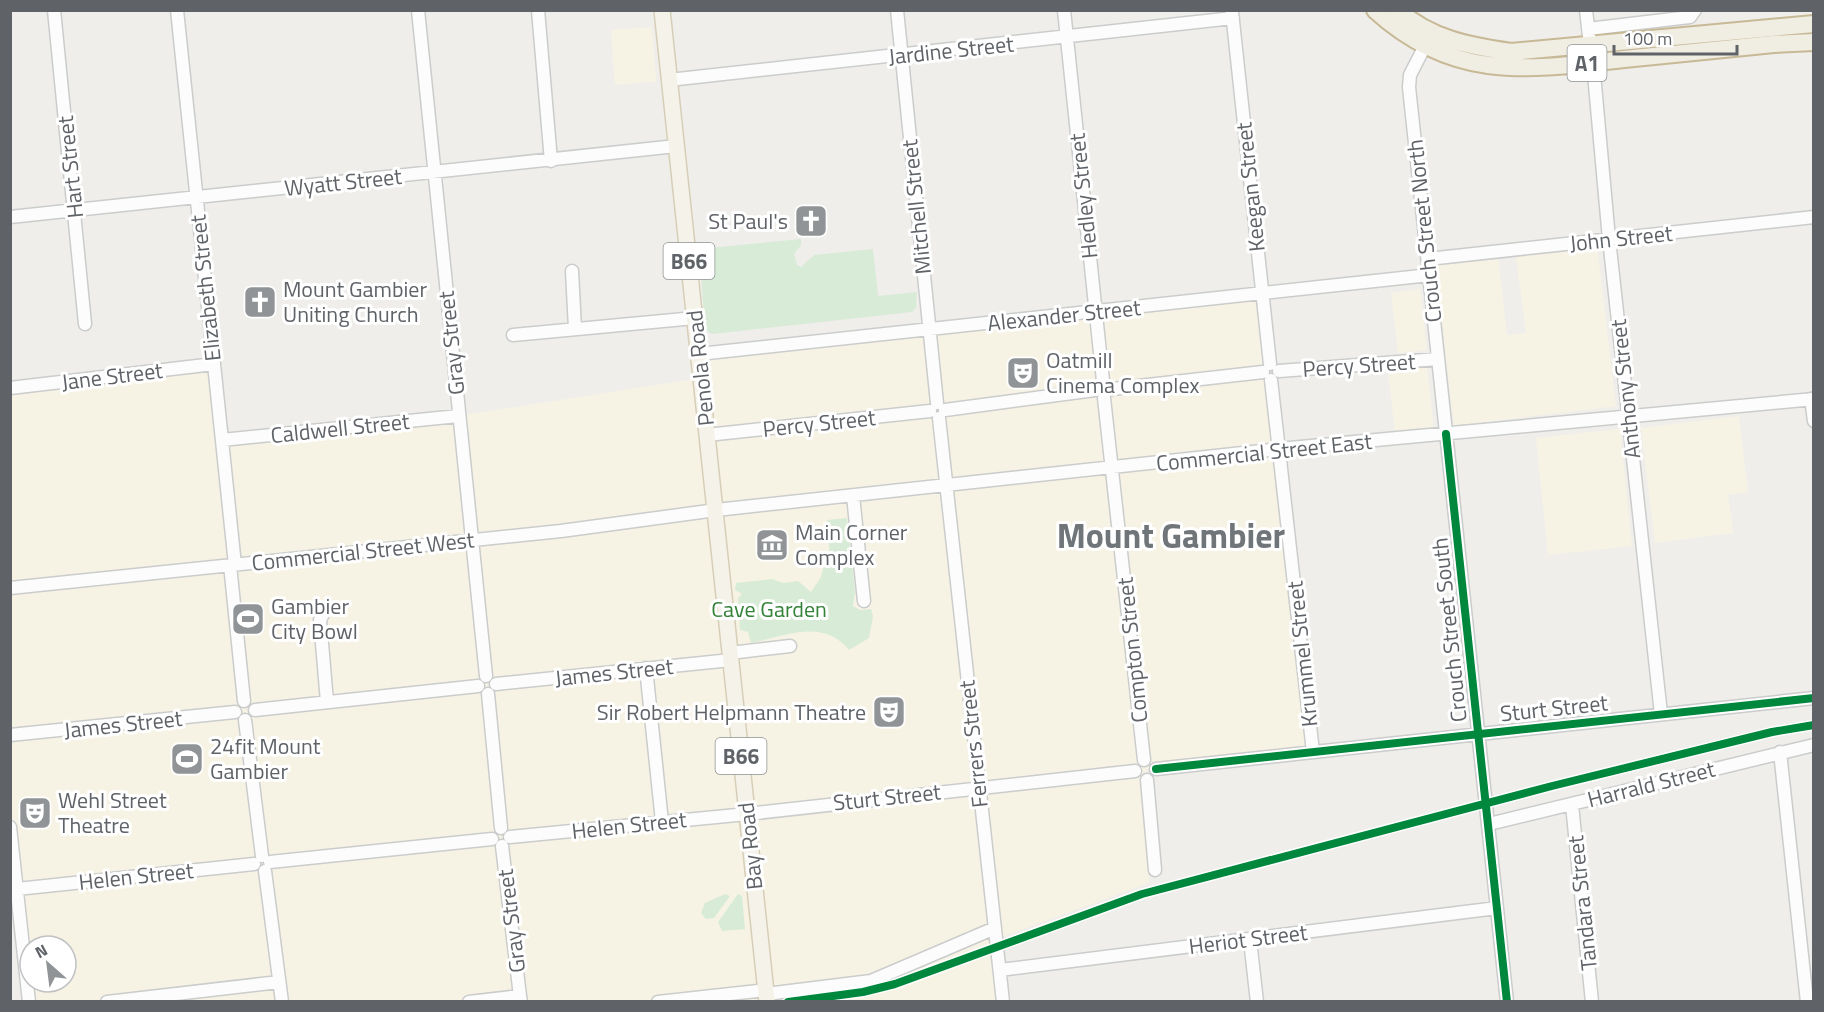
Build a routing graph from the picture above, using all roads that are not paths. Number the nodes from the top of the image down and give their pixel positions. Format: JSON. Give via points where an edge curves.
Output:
{"nodes":[{"id":1,"x":54,"y":10,"type":"edge"},
{"id":2,"x":177,"y":10,"type":"edge"},
{"id":3,"x":418,"y":10,"type":"edge"},
{"id":4,"x":538,"y":10,"type":"edge"},
{"id":5,"x":662,"y":10,"type":"edge"},
{"id":6,"x":897,"y":10,"type":"edge"},
{"id":7,"x":1064,"y":10,"type":"edge"},
{"id":8,"x":1375,"y":10,"type":"edge"},
{"id":9,"x":1398,"y":10,"type":"edge"},
{"id":10,"x":1586,"y":10,"type":"edge"},
{"id":11,"x":1695,"y":10,"type":"edge"},
{"id":12,"x":1232,"y":14,"type":"edge"},
{"id":13,"x":1814,"y":24,"type":"edge"},
{"id":14,"x":1588,"y":29,"type":"junction"},
{"id":15,"x":1739,"y":30,"type":"junction"},
{"id":16,"x":1067,"y":37,"type":"junction"},
{"id":17,"x":1428,"y":40,"type":"junction"},
{"id":18,"x":1814,"y":42,"type":"edge"},
{"id":19,"x":1741,"y":47,"type":"junction"},
{"id":20,"x":901,"y":55,"type":"junction"},
{"id":21,"x":1591,"y":55,"type":"junction"},
{"id":22,"x":669,"y":80,"type":"junction"},
{"id":23,"x":676,"y":146,"type":"junction"},
{"id":24,"x":551,"y":161,"type":"junction"},
{"id":25,"x":433,"y":173,"type":"junction"},
{"id":26,"x":195,"y":198,"type":"junction"},
{"id":27,"x":75,"y":210,"type":"junction"},
{"id":28,"x":10,"y":217,"type":"edge"},
{"id":29,"x":1814,"y":218,"type":"edge"},
{"id":30,"x":1609,"y":239,"type":"junction"},
{"id":31,"x":1428,"y":259,"type":"junction"},
{"id":32,"x":572,"y":271,"type":"dead end"},
{"id":33,"x":1430,"y":275,"type":"junction"},
{"id":34,"x":1261,"y":294,"type":"junction"},
{"id":35,"x":1095,"y":312,"type":"junction"},
{"id":36,"x":695,"y":318,"type":"junction"},
{"id":37,"x":85,"y":324,"type":"dead end"},
{"id":38,"x":575,"y":329,"type":"junction"},
{"id":39,"x":928,"y":329,"type":"junction"},
{"id":40,"x":513,"y":335,"type":"dead end"},
{"id":41,"x":699,"y":354,"type":"junction"},
{"id":42,"x":1438,"y":359,"type":"junction"},
{"id":43,"x":214,"y":364,"type":"junction"},
{"id":44,"x":1271,"y":372,"type":"junction"},
{"id":45,"x":10,"y":388,"type":"edge"},
{"id":46,"x":1103,"y":389,"type":"junction"},
{"id":47,"x":1812,"y":399,"type":"edge"},
{"id":48,"x":938,"y":411,"type":"junction"},
{"id":49,"x":458,"y":416,"type":"junction"},
{"id":50,"x":1628,"y":416,"type":"junction"},
{"id":51,"x":1814,"y":421,"type":"edge"},
{"id":52,"x":1446,"y":434,"type":"junction"},
{"id":53,"x":707,"y":435,"type":"junction"},
{"id":54,"x":222,"y":440,"type":"junction"},
{"id":55,"x":1279,"y":449,"type":"junction"},
{"id":56,"x":1113,"y":468,"type":"junction"},
{"id":57,"x":946,"y":486,"type":"junction"},
{"id":58,"x":853,"y":496,"type":"junction"},
{"id":59,"x":716,"y":510,"type":"junction"},
{"id":60,"x":471,"y":540,"type":"junction"},
{"id":61,"x":233,"y":565,"type":"junction"},
{"id":62,"x":10,"y":588,"type":"edge"},
{"id":63,"x":864,"y":602,"type":"dead end"},
{"id":64,"x":326,"y":608,"type":"dead end"},
{"id":65,"x":790,"y":646,"type":"dead end"},
{"id":66,"x":731,"y":656,"type":"junction"},
{"id":67,"x":646,"y":668,"type":"junction"},
{"id":68,"x":487,"y":685,"type":"junction"},
{"id":69,"x":1814,"y":698,"type":"edge"},
{"id":70,"x":244,"y":701,"type":"junction"},
{"id":71,"x":327,"y":702,"type":"junction"},
{"id":72,"x":255,"y":710,"type":"junction"},
{"id":73,"x":235,"y":712,"type":"junction"},
{"id":74,"x":1661,"y":714,"type":"junction"},
{"id":75,"x":245,"y":720,"type":"junction"},
{"id":76,"x":1478,"y":734,"type":"junction"},
{"id":77,"x":10,"y":735,"type":"edge"},
{"id":78,"x":1814,"y":745,"type":"edge"},
{"id":79,"x":1313,"y":752,"type":"junction"},
{"id":80,"x":1780,"y":752,"type":"junction"},
{"id":81,"x":1144,"y":760,"type":"junction"},
{"id":82,"x":1156,"y":769,"type":"junction"},
{"id":83,"x":1135,"y":771,"type":"junction"},
{"id":84,"x":1147,"y":780,"type":"junction"},
{"id":85,"x":977,"y":787,"type":"junction"},
{"id":86,"x":1572,"y":805,"type":"junction"},
{"id":87,"x":747,"y":814,"type":"junction"},
{"id":88,"x":662,"y":822,"type":"junction"},
{"id":89,"x":1489,"y":824,"type":"junction"},
{"id":90,"x":10,"y":827,"type":"edge"},
{"id":91,"x":504,"y":837,"type":"junction"},
{"id":92,"x":263,"y":863,"type":"junction"},
{"id":93,"x":13,"y":869,"type":"edge"},
{"id":94,"x":1155,"y":870,"type":"dead end"},
{"id":95,"x":17,"y":889,"type":"junction"},
{"id":96,"x":1497,"y":908,"type":"junction"},
{"id":97,"x":995,"y":928,"type":"junction"},
{"id":98,"x":1250,"y":940,"type":"junction"},
{"id":99,"x":1000,"y":970,"type":"junction"},
{"id":100,"x":279,"y":982,"type":"junction"},
{"id":101,"x":766,"y":995,"type":"edge"},
{"id":102,"x":520,"y":999,"type":"edge"},
{"id":103,"x":29,"y":1002,"type":"edge"},
{"id":104,"x":107,"y":1002,"type":"edge"},
{"id":105,"x":282,"y":1002,"type":"edge"},
{"id":106,"x":469,"y":1002,"type":"edge"},
{"id":107,"x":658,"y":1002,"type":"edge"},
{"id":108,"x":1003,"y":1002,"type":"edge"},
{"id":109,"x":1257,"y":1002,"type":"edge"},
{"id":110,"x":1507,"y":1002,"type":"edge"},
{"id":111,"x":1593,"y":1002,"type":"edge"},
{"id":112,"x":1807,"y":1002,"type":"edge"}],
"edges":[{"from":1,"to":27,"type":"street","name":"Hart Street"},
{"from":2,"to":26,"type":"street","name":"Elizabeth Street"},
{"from":3,"to":25,"type":"street","name":"Gray Street"},
{"from":4,"to":24,"type":"street"},
{"from":5,"to":22,"type":"main road","name":"Penola Road","number":"B66"},
{"from":6,"to":20,"type":"street","name":"Mitchell Street"},
{"from":7,"to":16,"type":"street","name":"Hedley Street"},
{"from":8,"to":17,"type":"highway","number":"A1"},
{"from":9,"to":17,"type":"highway","number":"A1"},
{"from":10,"to":14,"type":"street","name":"Anthony Street"},
{"from":11,"to":14,"type":"street","via":[[1690,17]]},
{"from":12,"to":16,"type":"street","name":"Jardine Street"},
{"from":12,"to":34,"type":"street","name":"Keegan Street"},
{"from":13,"to":15,"type":"highway","number":"A1"},
{"from":14,"to":21,"type":"street","name":"Anthony Street"},
{"from":15,"to":19,"type":"highway"},
{"from":15,"to":21,"type":"highway","number":"A1"},
{"from":16,"to":20,"type":"street","name":"Jardine Street"},
{"from":16,"to":35,"type":"street","name":"Hedley Street"},
{"from":17,"to":21,"type":"highway","number":"A1","via":[[1511,52]]},
{"from":17,"to":31,"type":"street","name":"Crouch Street North","via":[[1408,87]]},
{"from":18,"to":19,"type":"highway","number":"A1"},
{"from":19,"to":21,"type":"highway","number":"A1"},
{"from":20,"to":22,"type":"street","name":"Jardine Street"},
{"from":20,"to":39,"type":"street","name":"Mitchell Street"},
{"from":21,"to":30,"type":"street","name":"Anthony Street"},
{"from":22,"to":23,"type":"main road","name":"Penola Road","number":"B66"},
{"from":23,"to":24,"type":"street","name":"Wyatt Street"},
{"from":23,"to":36,"type":"main road","name":"Penola Road","number":"B66"},
{"from":24,"to":25,"type":"street","name":"Wyatt Street"},
{"from":25,"to":26,"type":"street","name":"Wyatt Street"},
{"from":25,"to":49,"type":"street","name":"Gray Street"},
{"from":26,"to":27,"type":"street","name":"Wyatt Street"},
{"from":26,"to":43,"type":"street","name":"Elizabeth Street"},
{"from":27,"to":28,"type":"street","name":"Wyatt Street"},
{"from":27,"to":37,"type":"street","name":"Hart Street"},
{"from":29,"to":30,"type":"street","name":"John Street"},
{"from":30,"to":31,"type":"street","name":"John Street"},
{"from":30,"to":50,"type":"street","name":"Anthony Street"},
{"from":31,"to":33,"type":"street","name":"Crouch Street North"},
{"from":32,"to":38,"type":"street"},
{"from":33,"to":34,"type":"street","name":"Alexander Street"},
{"from":33,"to":42,"type":"street","name":"Crouch Street North"},
{"from":34,"to":35,"type":"street","name":"Alexander Street"},
{"from":34,"to":44,"type":"street","name":"Keegan Street"},
{"from":35,"to":39,"type":"street","name":"Alexander Street"},
{"from":35,"to":46,"type":"street","name":"Hedley Street"},
{"from":36,"to":38,"type":"street"},
{"from":36,"to":41,"type":"main road","name":"Penola Road","number":"B66"},
{"from":38,"to":40,"type":"street"},
{"from":39,"to":41,"type":"street","name":"Alexander Street"},
{"from":39,"to":48,"type":"street","name":"Mitchell Street"},
{"from":41,"to":53,"type":"main road","name":"Penola Road","number":"B66"},
{"from":42,"to":44,"type":"street","name":"Percy Street"},
{"from":42,"to":52,"type":"street","name":"Crouch Street North"},
{"from":43,"to":45,"type":"street","name":"Jane Street"},
{"from":43,"to":54,"type":"street","name":"Elizabeth Street"},
{"from":44,"to":46,"type":"street","name":"Percy Street"},
{"from":44,"to":55,"type":"street","name":"Keegan Street"},
{"from":46,"to":48,"type":"street","name":"Percy Street"},
{"from":46,"to":56,"type":"street","name":"Hedley Street"},
{"from":47,"to":50,"type":"street","name":"Commercial Street East"},
{"from":47,"to":51,"type":"street"},
{"from":48,"to":53,"type":"street","name":"Percy Street"},
{"from":48,"to":57,"type":"street","name":"Mitchell Street"},
{"from":49,"to":54,"type":"street","name":"Caldwell Street"},
{"from":49,"to":60,"type":"street","name":"Gray Street"},
{"from":50,"to":52,"type":"street","name":"Commercial Street East"},
{"from":50,"to":74,"type":"street","name":"Anthony Street"},
{"from":52,"to":55,"type":"street","name":"Commercial Street East"},
{"from":52,"to":76,"type":"street","name":"Crouch Street South"},
{"from":53,"to":59,"type":"main road","name":"Penola Road","number":"B66"},
{"from":54,"to":61,"type":"street","name":"Elizabeth Street"},
{"from":55,"to":56,"type":"street","name":"Commercial Street East"},
{"from":55,"to":79,"type":"street","name":"Krummel Street"},
{"from":56,"to":57,"type":"street","name":"Commercial Street East"},
{"from":56,"to":81,"type":"street","name":"Compton Street"},
{"from":57,"to":58,"type":"street","name":"Commercial Street East"},
{"from":57,"to":85,"type":"street","name":"Ferrers Street"},
{"from":58,"to":59,"type":"street","name":"Commercial Street East"},
{"from":58,"to":63,"type":"street"},
{"from":59,"to":60,"type":"street","name":"Commercial Street West"},
{"from":59,"to":66,"type":"main road","name":"Bay Road","number":"B66"},
{"from":60,"to":61,"type":"street","name":"Commercial Street West"},
{"from":60,"to":68,"type":"street","name":"Gray Street"},
{"from":61,"to":62,"type":"street","name":"Commercial Street West"},
{"from":61,"to":70,"type":"street","name":"Elizabeth Street"},
{"from":64,"to":71,"type":"street","via":[[320,620]]},
{"from":65,"to":66,"type":"street","name":"James Street"},
{"from":66,"to":67,"type":"street","name":"James Street"},
{"from":66,"to":87,"type":"main road","name":"Bay Road","number":"B66"},
{"from":67,"to":68,"type":"street","name":"James Street"},
{"from":67,"to":88,"type":"street"},
{"from":68,"to":71,"type":"street","name":"James Street"},
{"from":68,"to":91,"type":"street","name":"Gray Street"},
{"from":69,"to":74,"type":"street","name":"Sturt Street"},
{"from":70,"to":72,"type":"street"},
{"from":70,"to":73,"type":"street","via":[[236,706]]},
{"from":71,"to":72,"type":"street","name":"James Street"},
{"from":72,"to":75,"type":"street"},
{"from":73,"to":75,"type":"street"},
{"from":73,"to":77,"type":"street","name":"James Street"},
{"from":74,"to":76,"type":"street","name":"Sturt Street"},
{"from":75,"to":92,"type":"street"},
{"from":76,"to":79,"type":"street","name":"Sturt Street"},
{"from":76,"to":89,"type":"street","name":"Crouch Street South"},
{"from":78,"to":80,"type":"street","name":"Harrald Street"},
{"from":79,"to":82,"type":"street","name":"Sturt Street"},
{"from":80,"to":86,"type":"street","name":"Harrald Street"},
{"from":80,"to":112,"type":"street"},
{"from":81,"to":82,"type":"street"},
{"from":81,"to":83,"type":"street","via":[[1138,762]]},
{"from":82,"to":84,"type":"street"},
{"from":83,"to":84,"type":"street","via":[[1140,779]]},
{"from":83,"to":85,"type":"street","name":"Sturt Street"},
{"from":84,"to":94,"type":"street"},
{"from":85,"to":87,"type":"street","name":"Sturt Street"},
{"from":85,"to":97,"type":"street","name":"Ferrers Street"},
{"from":86,"to":89,"type":"street","name":"Harrald Street"},
{"from":86,"to":111,"type":"street","name":"Tandara Street"},
{"from":87,"to":88,"type":"street","name":"Helen Street"},
{"from":87,"to":101,"type":"main road","name":"Bay Road","number":"B66"},
{"from":88,"to":91,"type":"street","name":"Helen Street"},
{"from":89,"to":96,"type":"street","name":"Crouch Street South"},
{"from":90,"to":93,"type":"street"},
{"from":91,"to":92,"type":"street","name":"Helen Street","via":[[497,846],[492,839]]},
{"from":91,"to":102,"type":"street","name":"Gray Street"},
{"from":92,"to":95,"type":"street","name":"Helen Street"},
{"from":92,"to":100,"type":"street"},
{"from":93,"to":95,"type":"street"},
{"from":95,"to":103,"type":"street"},
{"from":96,"to":98,"type":"street","name":"Heriot Street"},
{"from":96,"to":110,"type":"street","name":"Crouch Street South"},
{"from":97,"to":99,"type":"street","name":"Ferrers Street"},
{"from":97,"to":101,"type":"street","via":[[871,981]]},
{"from":98,"to":99,"type":"street","name":"Heriot Street"},
{"from":98,"to":109,"type":"street"},
{"from":99,"to":108,"type":"street","name":"Ferrers Street"},
{"from":100,"to":104,"type":"street"},
{"from":100,"to":105,"type":"street"},
{"from":101,"to":107,"type":"street"},
{"from":102,"to":106,"type":"street"}]}
